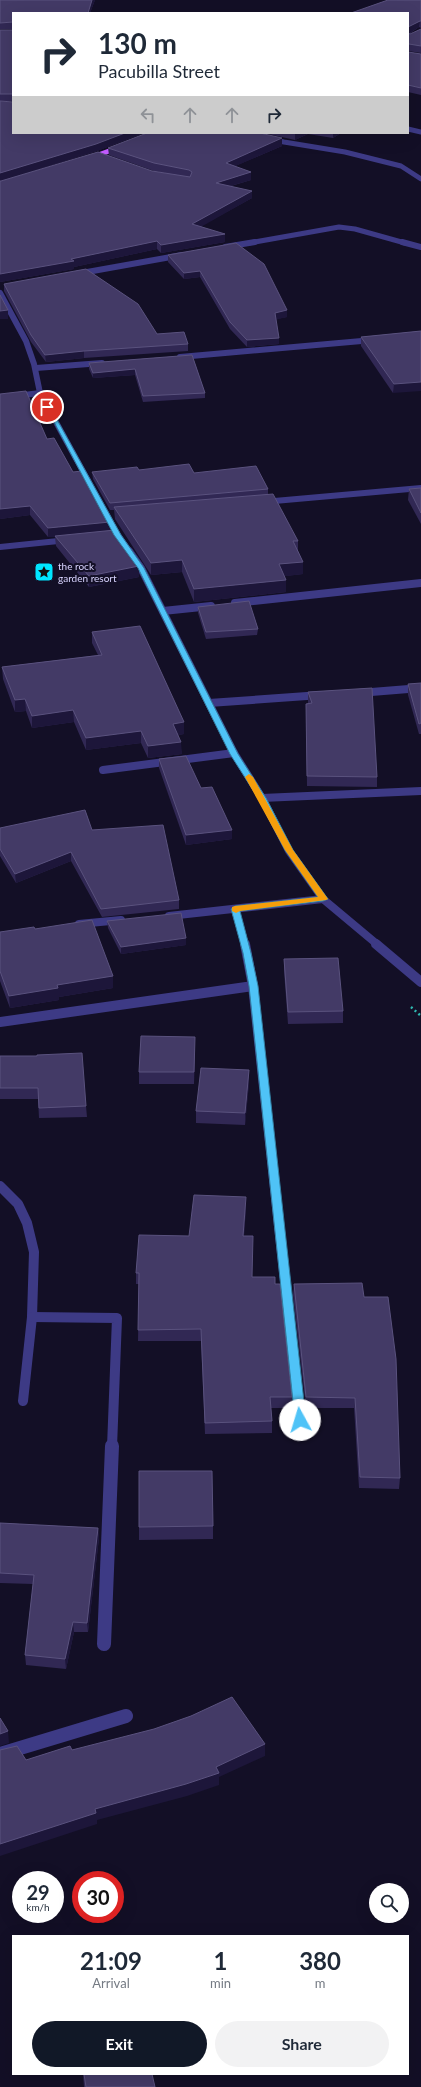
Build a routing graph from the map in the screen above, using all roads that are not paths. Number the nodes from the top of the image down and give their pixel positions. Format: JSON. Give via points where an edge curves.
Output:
{"nodes":[{"id":1,"x":409,"y":129,"type":"edge"},
{"id":2,"x":421,"y":132,"type":"edge"},
{"id":3,"x":250,"y":134,"type":"edge"},
{"id":4,"x":127,"y":144,"type":"edge"},
{"id":5,"x":98,"y":155,"type":"junction"},
{"id":6,"x":104,"y":158,"type":"edge"},
{"id":7,"x":84,"y":160,"type":"edge"},
{"id":8,"x":421,"y":179,"type":"edge"},
{"id":9,"x":421,"y":246,"type":"edge"},
{"id":10,"x":218,"y":248,"type":"edge"},
{"id":11,"x":188,"y":254,"type":"edge"},
{"id":12,"x":66,"y":276,"type":"edge"},
{"id":13,"x":0,"y":293,"type":"edge"},
{"id":14,"x":381,"y":339,"type":"edge"},
{"id":15,"x":176,"y":357,"type":"edge"},
{"id":16,"x":106,"y":362,"type":"edge"},
{"id":17,"x":36,"y":368,"type":"junction"},
{"id":18,"x":40,"y":393,"type":"junction"},
{"id":19,"x":0,"y":398,"type":"edge"},
{"id":20,"x":421,"y":488,"type":"edge"},
{"id":21,"x":256,"y":503,"type":"edge"},
{"id":22,"x":78,"y":539,"type":"edge"},
{"id":23,"x":0,"y":547,"type":"edge"},
{"id":24,"x":421,"y":583,"type":"edge"},
{"id":25,"x":164,"y":611,"type":"junction"},
{"id":26,"x":421,"y":688,"type":"edge"},
{"id":27,"x":351,"y":693,"type":"edge"},
{"id":28,"x":327,"y":695,"type":"edge"},
{"id":29,"x":209,"y":703,"type":"junction"},
{"id":30,"x":234,"y":754,"type":"junction"},
{"id":31,"x":103,"y":770,"type":"dead end"},
{"id":32,"x":421,"y":791,"type":"edge"},
{"id":33,"x":262,"y":798,"type":"junction"},
{"id":34,"x":323,"y":899,"type":"junction"},
{"id":35,"x":235,"y":909,"type":"junction"},
{"id":36,"x":159,"y":917,"type":"edge"},
{"id":37,"x":128,"y":920,"type":"edge"},
{"id":38,"x":67,"y":926,"type":"edge"},
{"id":39,"x":421,"y":982,"type":"edge"},
{"id":40,"x":253,"y":986,"type":"junction"},
{"id":41,"x":0,"y":1022,"type":"edge"},
{"id":42,"x":0,"y":1186,"type":"edge"},
{"id":43,"x":32,"y":1316,"type":"junction"},
{"id":44,"x":23,"y":1401,"type":"dead end"},
{"id":45,"x":300,"y":1420,"type":"dead end"},
{"id":46,"x":104,"y":1644,"type":"dead end"},
{"id":47,"x":126,"y":1716,"type":"dead end"},
{"id":48,"x":0,"y":1754,"type":"edge"}],
"edges":[{"from":1,"to":2,"type":"street"},
{"from":3,"to":8,"type":"street","via":[[345,152],[401,166]]},
{"from":4,"to":5,"type":"main road"},
{"from":5,"to":6,"type":"street"},
{"from":5,"to":7,"type":"main road"},
{"from":9,"to":10,"type":"street","via":[[339,227]]},
{"from":11,"to":12,"type":"street"},
{"from":13,"to":17,"type":"street","via":[[29,343]]},
{"from":14,"to":15,"type":"street"},
{"from":16,"to":17,"type":"street"},
{"from":17,"to":18,"type":"street"},
{"from":18,"to":19,"type":"street"},
{"from":18,"to":25,"type":"street","via":[[112,515],[114,536],[141,568]]},
{"from":20,"to":21,"type":"street"},
{"from":22,"to":23,"type":"street"},
{"from":24,"to":25,"type":"street"},
{"from":25,"to":29,"type":"street"},
{"from":26,"to":27,"type":"street"},
{"from":28,"to":29,"type":"street"},
{"from":29,"to":30,"type":"street"},
{"from":30,"to":31,"type":"street"},
{"from":30,"to":33,"type":"street"},
{"from":32,"to":33,"type":"street"},
{"from":33,"to":34,"type":"street","via":[[289,850]]},
{"from":34,"to":35,"type":"street"},
{"from":34,"to":39,"type":"street"},
{"from":35,"to":36,"type":"street"},
{"from":35,"to":40,"type":"street"},
{"from":37,"to":38,"type":"street"},
{"from":40,"to":41,"type":"street"},
{"from":40,"to":45,"type":"street"},
{"from":42,"to":43,"type":"street","via":[[18,1204],[28,1222],[34,1252]]},
{"from":43,"to":44,"type":"street"},
{"from":43,"to":46,"type":"street","via":[[117,1318]]},
{"from":47,"to":48,"type":"street"}]}
